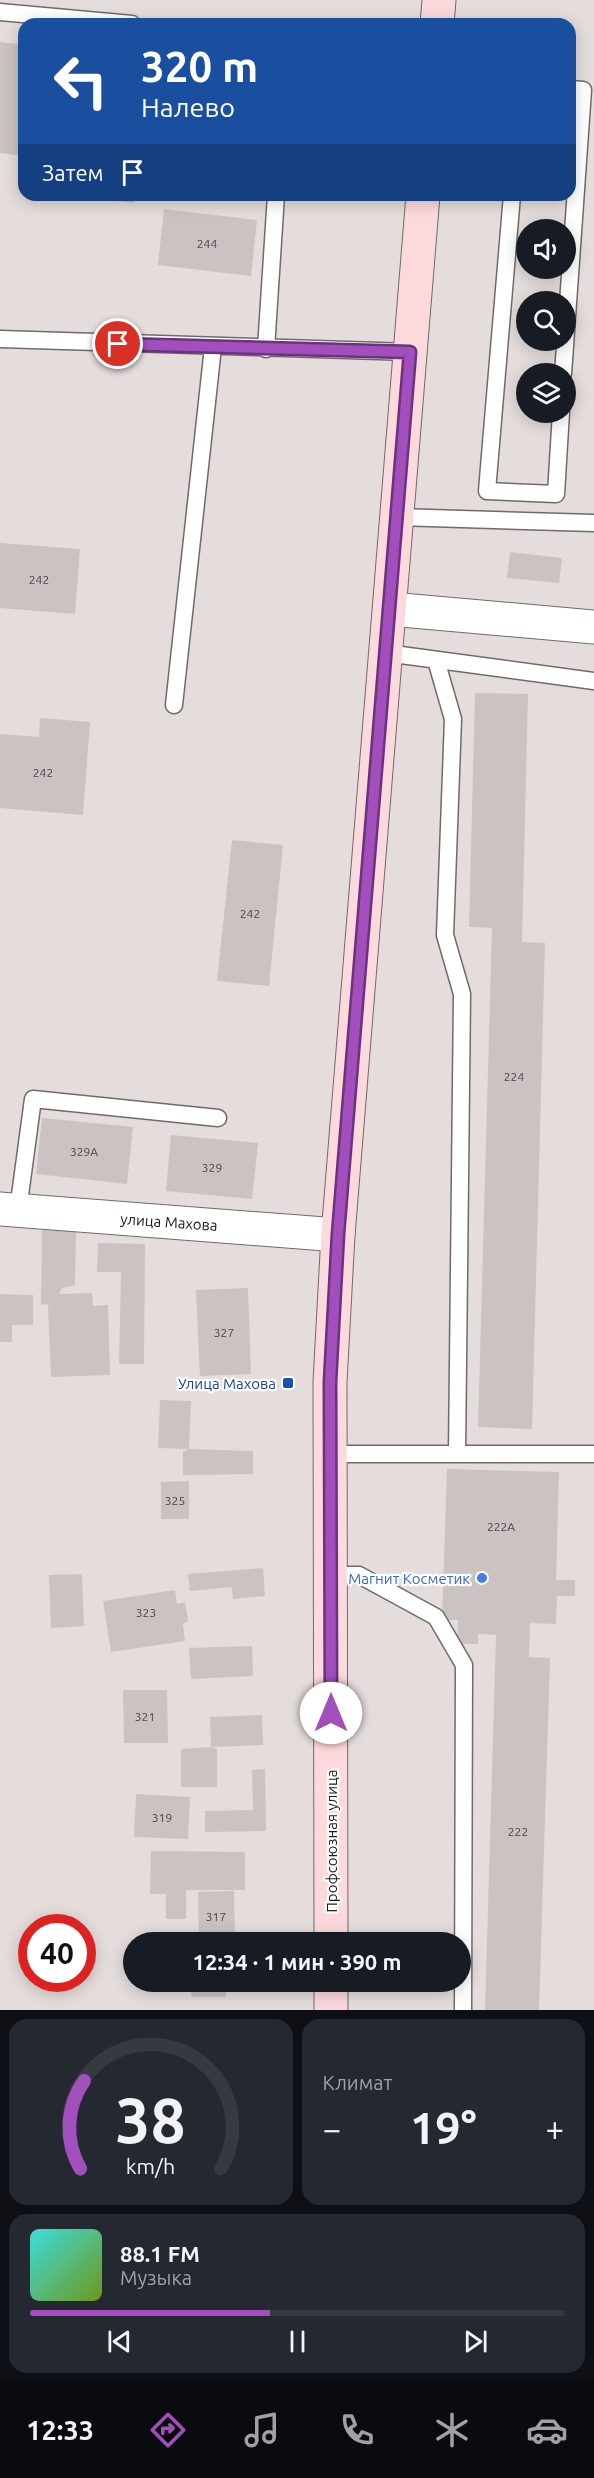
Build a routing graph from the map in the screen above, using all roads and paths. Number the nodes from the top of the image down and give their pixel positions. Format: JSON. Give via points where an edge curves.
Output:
{"nodes":[{"id":1,"x":439,"y":0,"type":"edge"},
{"id":2,"x":0,"y":12,"type":"edge"},
{"id":3,"x":66,"y":18,"type":"edge"},
{"id":4,"x":438,"y":18,"type":"edge"},
{"id":5,"x":576,"y":89,"type":"edge"},
{"id":6,"x":576,"y":195,"type":"edge"},
{"id":7,"x":276,"y":201,"type":"edge"},
{"id":8,"x":423,"y":201,"type":"edge"},
{"id":9,"x":511,"y":201,"type":"edge"},
{"id":10,"x":576,"y":201,"type":"edge"},
{"id":11,"x":0,"y":339,"type":"edge"},
{"id":12,"x":213,"y":347,"type":"junction"},
{"id":13,"x":266,"y":349,"type":"junction"},
{"id":14,"x":410,"y":352,"type":"junction"},
{"id":15,"x":565,"y":363,"type":"edge"},
{"id":16,"x":560,"y":423,"type":"edge"},
{"id":17,"x":397,"y":517,"type":"junction"},
{"id":18,"x":594,"y":523,"type":"edge"},
{"id":19,"x":390,"y":609,"type":"junction"},
{"id":20,"x":594,"y":627,"type":"edge"},
{"id":21,"x":386,"y":653,"type":"junction"},
{"id":22,"x":436,"y":660,"type":"junction"},
{"id":23,"x":594,"y":681,"type":"edge"},
{"id":24,"x":174,"y":705,"type":"dead end"},
{"id":25,"x":218,"y":1118,"type":"dead end"},
{"id":26,"x":9,"y":1209,"type":"edge"},
{"id":27,"x":338,"y":1234,"type":"junction"},
{"id":28,"x":331,"y":1454,"type":"junction"},
{"id":29,"x":457,"y":1454,"type":"junction"},
{"id":30,"x":594,"y":1454,"type":"edge"},
{"id":31,"x":331,"y":1575,"type":"junction"},
{"id":32,"x":331,"y":1932,"type":"edge"},
{"id":33,"x":331,"y":1992,"type":"edge"},
{"id":34,"x":331,"y":2010,"type":"edge"},
{"id":35,"x":462,"y":2010,"type":"edge"}],
"edges":[{"from":1,"to":4,"type":"street"},
{"from":2,"to":3,"type":"lane"},
{"from":5,"to":6,"type":"lane","via":[[583,90]]},
{"from":7,"to":13,"type":"lane"},
{"from":8,"to":14,"type":"street","name":"Профсоюзная улица"},
{"from":9,"to":16,"type":"lane","via":[[487,491],[555,494]]},
{"from":10,"to":15,"type":"lane"},
{"from":11,"to":12,"type":"lane"},
{"from":12,"to":13,"type":"lane"},
{"from":12,"to":24,"type":"lane"},
{"from":13,"to":14,"type":"lane"},
{"from":14,"to":17,"type":"street","name":"Профсоюзная улица"},
{"from":17,"to":18,"type":"lane"},
{"from":17,"to":19,"type":"street","name":"Профсоюзная улица"},
{"from":19,"to":20,"type":"street"},
{"from":19,"to":21,"type":"street","name":"Профсоюзная улица"},
{"from":21,"to":22,"type":"lane"},
{"from":21,"to":27,"type":"street","name":"Профсоюзная улица"},
{"from":22,"to":23,"type":"lane"},
{"from":22,"to":29,"type":"lane","via":[[453,718],[445,935],[462,994]]},
{"from":25,"to":26,"type":"lane","via":[[33,1098]]},
{"from":26,"to":27,"type":"street","name":"улица Махова"},
{"from":27,"to":28,"type":"street","name":"Профсоюзная улица","via":[[330,1382]]},
{"from":28,"to":29,"type":"lane"},
{"from":28,"to":31,"type":"street","name":"Профсоюзная улица"},
{"from":29,"to":30,"type":"lane"},
{"from":31,"to":32,"type":"street","name":"Профсоюзная улица"},
{"from":31,"to":35,"type":"lane","via":[[359,1575],[436,1617],[464,1665]]},
{"from":33,"to":34,"type":"street"}]}
